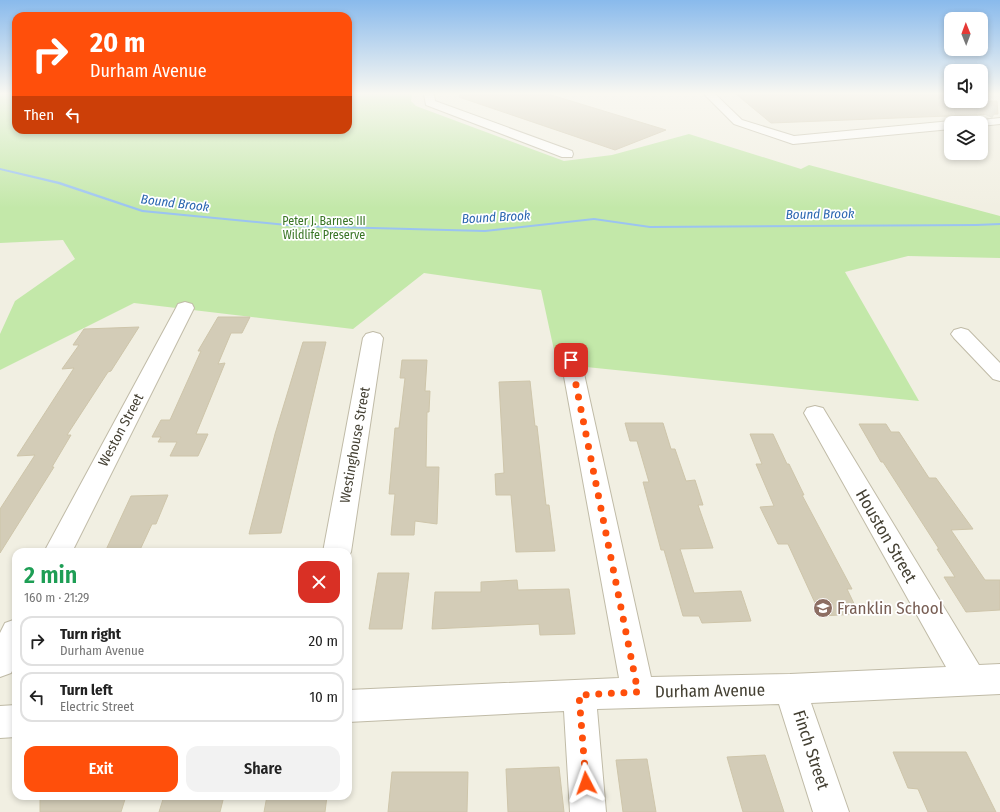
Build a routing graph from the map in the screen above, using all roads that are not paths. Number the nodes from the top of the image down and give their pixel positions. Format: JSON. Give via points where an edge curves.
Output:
{"nodes":[{"id":1,"x":508,"y":132,"type":"edge"},
{"id":2,"x":768,"y":132,"type":"edge"},
{"id":3,"x":878,"y":132,"type":"edge"},
{"id":4,"x":567,"y":154,"type":"dead end"},
{"id":5,"x":185,"y":308,"type":"dead end"},
{"id":6,"x":961,"y":334,"type":"dead end"},
{"id":7,"x":373,"y":338,"type":"dead end"},
{"id":8,"x":571,"y":360,"type":"dead end"},
{"id":9,"x":1000,"y":374,"type":"edge"},
{"id":10,"x":814,"y":413,"type":"dead end"},
{"id":11,"x":60,"y":548,"type":"edge"},
{"id":12,"x":338,"y":548,"type":"edge"},
{"id":13,"x":12,"y":640,"type":"edge"},
{"id":14,"x":0,"y":663,"type":"edge"},
{"id":15,"x":985,"y":679,"type":"edge"},
{"id":16,"x":790,"y":689,"type":"junction"},
{"id":17,"x":638,"y":692,"type":"junction"},
{"id":18,"x":579,"y":695,"type":"junction"},
{"id":19,"x":352,"y":706,"type":"edge"},
{"id":20,"x":12,"y":721,"type":"edge"},
{"id":21,"x":0,"y":722,"type":"edge"},
{"id":22,"x":588,"y":812,"type":"edge"},
{"id":23,"x":831,"y":812,"type":"edge"}],
"edges":[{"from":1,"to":4,"type":"street"},
{"from":2,"to":3,"type":"street","via":[[793,140]]},
{"from":5,"to":11,"type":"street","name":"Weston Street"},
{"from":6,"to":9,"type":"street"},
{"from":7,"to":12,"type":"street","name":"Westinghouse Street"},
{"from":8,"to":17,"type":"street"},
{"from":10,"to":15,"type":"street","name":"Houston Street"},
{"from":13,"to":14,"type":"street"},
{"from":15,"to":16,"type":"street","name":"Durham Avenue"},
{"from":16,"to":17,"type":"street","name":"Durham Avenue"},
{"from":16,"to":23,"type":"street","name":"Finch Street"},
{"from":17,"to":18,"type":"street","name":"Durham Avenue"},
{"from":18,"to":19,"type":"street","name":"Durham Avenue"},
{"from":18,"to":22,"type":"street"},
{"from":20,"to":21,"type":"street"}]}
